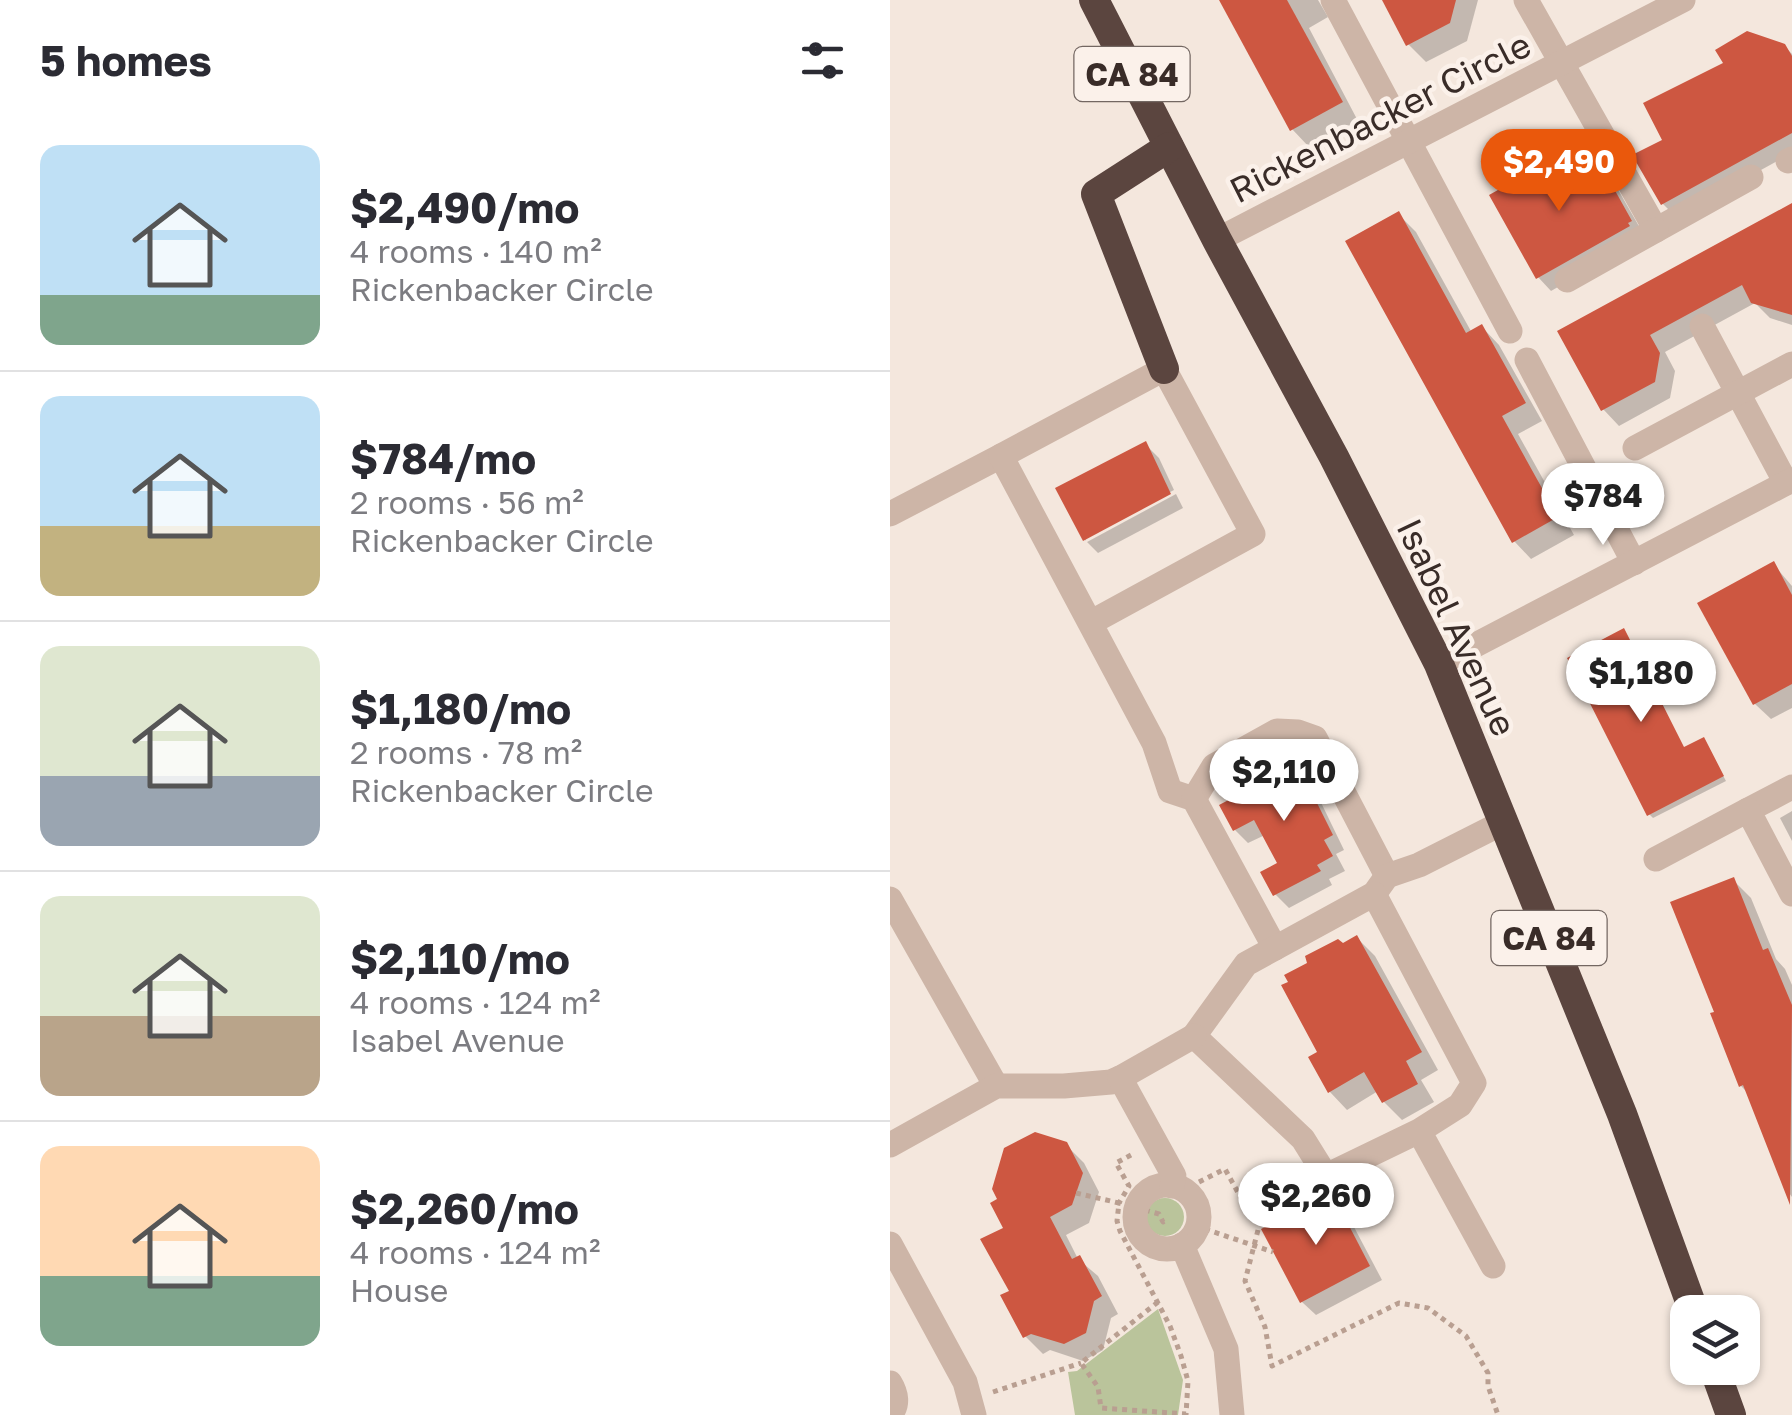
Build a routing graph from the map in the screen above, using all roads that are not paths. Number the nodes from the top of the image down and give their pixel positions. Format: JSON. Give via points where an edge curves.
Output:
{"nodes":[{"id":1,"x":1094,"y":0,"type":"edge"},
{"id":2,"x":1333,"y":0,"type":"edge"},
{"id":3,"x":1526,"y":0,"type":"edge"},
{"id":4,"x":1683,"y":0,"type":"edge"},
{"id":5,"x":1562,"y":63,"type":"junction"},
{"id":6,"x":1410,"y":141,"type":"junction"},
{"id":7,"x":1169,"y":148,"type":"junction"},
{"id":8,"x":1750,"y":177,"type":"dead end"},
{"id":9,"x":1656,"y":230,"type":"junction"},
{"id":10,"x":1216,"y":240,"type":"junction"},
{"id":11,"x":1567,"y":280,"type":"dead end"},
{"id":12,"x":1702,"y":326,"type":"dead end"},
{"id":13,"x":1510,"y":330,"type":"dead end"},
{"id":14,"x":1527,"y":360,"type":"dead end"},
{"id":15,"x":1792,"y":364,"type":"edge"},
{"id":16,"x":1164,"y":369,"type":"junction"},
{"id":17,"x":1738,"y":393,"type":"junction"},
{"id":18,"x":1634,"y":448,"type":"dead end"},
{"id":19,"x":1001,"y":456,"type":"junction"},
{"id":20,"x":1789,"y":482,"type":"edge"},
{"id":21,"x":890,"y":514,"type":"edge"},
{"id":22,"x":1634,"y":563,"type":"junction"},
{"id":23,"x":1090,"y":623,"type":"junction"},
{"id":24,"x":1438,"y":664,"type":"junction"},
{"id":25,"x":1792,"y":786,"type":"edge"},
{"id":26,"x":1194,"y":799,"type":"junction"},
{"id":27,"x":1748,"y":810,"type":"junction"},
{"id":28,"x":1502,"y":823,"type":"junction"},
{"id":29,"x":1656,"y":859,"type":"dead end"},
{"id":30,"x":1380,"y":885,"type":"junction"},
{"id":31,"x":1792,"y":894,"type":"edge"},
{"id":32,"x":890,"y":899,"type":"edge"},
{"id":33,"x":1275,"y":948,"type":"junction"},
{"id":34,"x":1194,"y":1036,"type":"junction"},
{"id":35,"x":1120,"y":1078,"type":"junction"},
{"id":36,"x":996,"y":1086,"type":"junction"},
{"id":37,"x":1418,"y":1131,"type":"junction"},
{"id":38,"x":890,"y":1145,"type":"edge"},
{"id":39,"x":1326,"y":1176,"type":"junction"},
{"id":40,"x":1180,"y":1189,"type":"junction"},
{"id":41,"x":1255,"y":1212,"type":"road end"},
{"id":42,"x":1189,"y":1236,"type":"junction"},
{"id":43,"x":890,"y":1244,"type":"edge"},
{"id":44,"x":1493,"y":1266,"type":"dead end"},
{"id":45,"x":1688,"y":1295,"type":"edge"},
{"id":46,"x":890,"y":1383,"type":"edge"},
{"id":47,"x":1720,"y":1385,"type":"edge"},
{"id":48,"x":972,"y":1407,"type":"edge"},
{"id":49,"x":890,"y":1414,"type":"edge"},
{"id":50,"x":1232,"y":1415,"type":"edge"},
{"id":51,"x":1731,"y":1415,"type":"edge"}],
"edges":[{"from":1,"to":7,"type":"highway","name":"Isabel Avenue","number":"CA 84"},
{"from":2,"to":6,"type":"street"},
{"from":3,"to":5,"type":"street"},
{"from":4,"to":5,"type":"street","name":"Rickenbacker Circle"},
{"from":5,"to":6,"type":"street","name":"Rickenbacker Circle"},
{"from":5,"to":9,"type":"street"},
{"from":6,"to":10,"type":"street","name":"Rickenbacker Circle"},
{"from":6,"to":13,"type":"street"},
{"from":7,"to":10,"type":"highway","name":"Isabel Avenue","number":"CA 84"},
{"from":7,"to":16,"type":"highway","via":[[1096,194]]},
{"from":8,"to":9,"type":"street"},
{"from":9,"to":11,"type":"street"},
{"from":10,"to":24,"type":"highway","name":"Isabel Avenue","number":"CA 84"},
{"from":12,"to":17,"type":"street"},
{"from":14,"to":22,"type":"street"},
{"from":15,"to":17,"type":"street"},
{"from":16,"to":19,"type":"street"},
{"from":16,"to":23,"type":"street","via":[[1253,534]]},
{"from":17,"to":18,"type":"street"},
{"from":17,"to":20,"type":"street"},
{"from":19,"to":21,"type":"street"},
{"from":19,"to":23,"type":"street"},
{"from":20,"to":22,"type":"street"},
{"from":22,"to":24,"type":"street"},
{"from":23,"to":26,"type":"street","via":[[1154,743],[1170,791]]},
{"from":24,"to":28,"type":"highway","name":"Isabel Avenue","number":"CA 84"},
{"from":25,"to":27,"type":"street"},
{"from":26,"to":30,"type":"street","via":[[1214,766],[1277,732],[1315,738]]},
{"from":26,"to":33,"type":"street"},
{"from":27,"to":29,"type":"street"},
{"from":27,"to":31,"type":"street"},
{"from":28,"to":30,"type":"street"},
{"from":28,"to":45,"type":"highway","name":"Isabel Avenue","number":"CA 84","via":[[1622,1114]]},
{"from":30,"to":33,"type":"street"},
{"from":30,"to":37,"type":"street","via":[[1474,1083],[1460,1105]]},
{"from":32,"to":36,"type":"street"},
{"from":33,"to":34,"type":"street","via":[[1246,964]]},
{"from":34,"to":35,"type":"street"},
{"from":34,"to":39,"type":"street","via":[[1303,1139]]},
{"from":35,"to":36,"type":"street"},
{"from":35,"to":40,"type":"street"},
{"from":36,"to":38,"type":"street"},
{"from":37,"to":39,"type":"street"},
{"from":37,"to":44,"type":"street"},
{"from":39,"to":41,"type":"street"},
{"from":40,"to":42,"type":"street","via":[[1198,1211]]},
{"from":40,"to":42,"type":"street","via":[[1147,1192],[1136,1228],[1158,1248]]},
{"from":42,"to":50,"type":"street","via":[[1226,1349]]},
{"from":43,"to":48,"type":"street"},
{"from":46,"to":49,"type":"street","via":[[896,1394]]},
{"from":47,"to":51,"type":"highway"}]}
